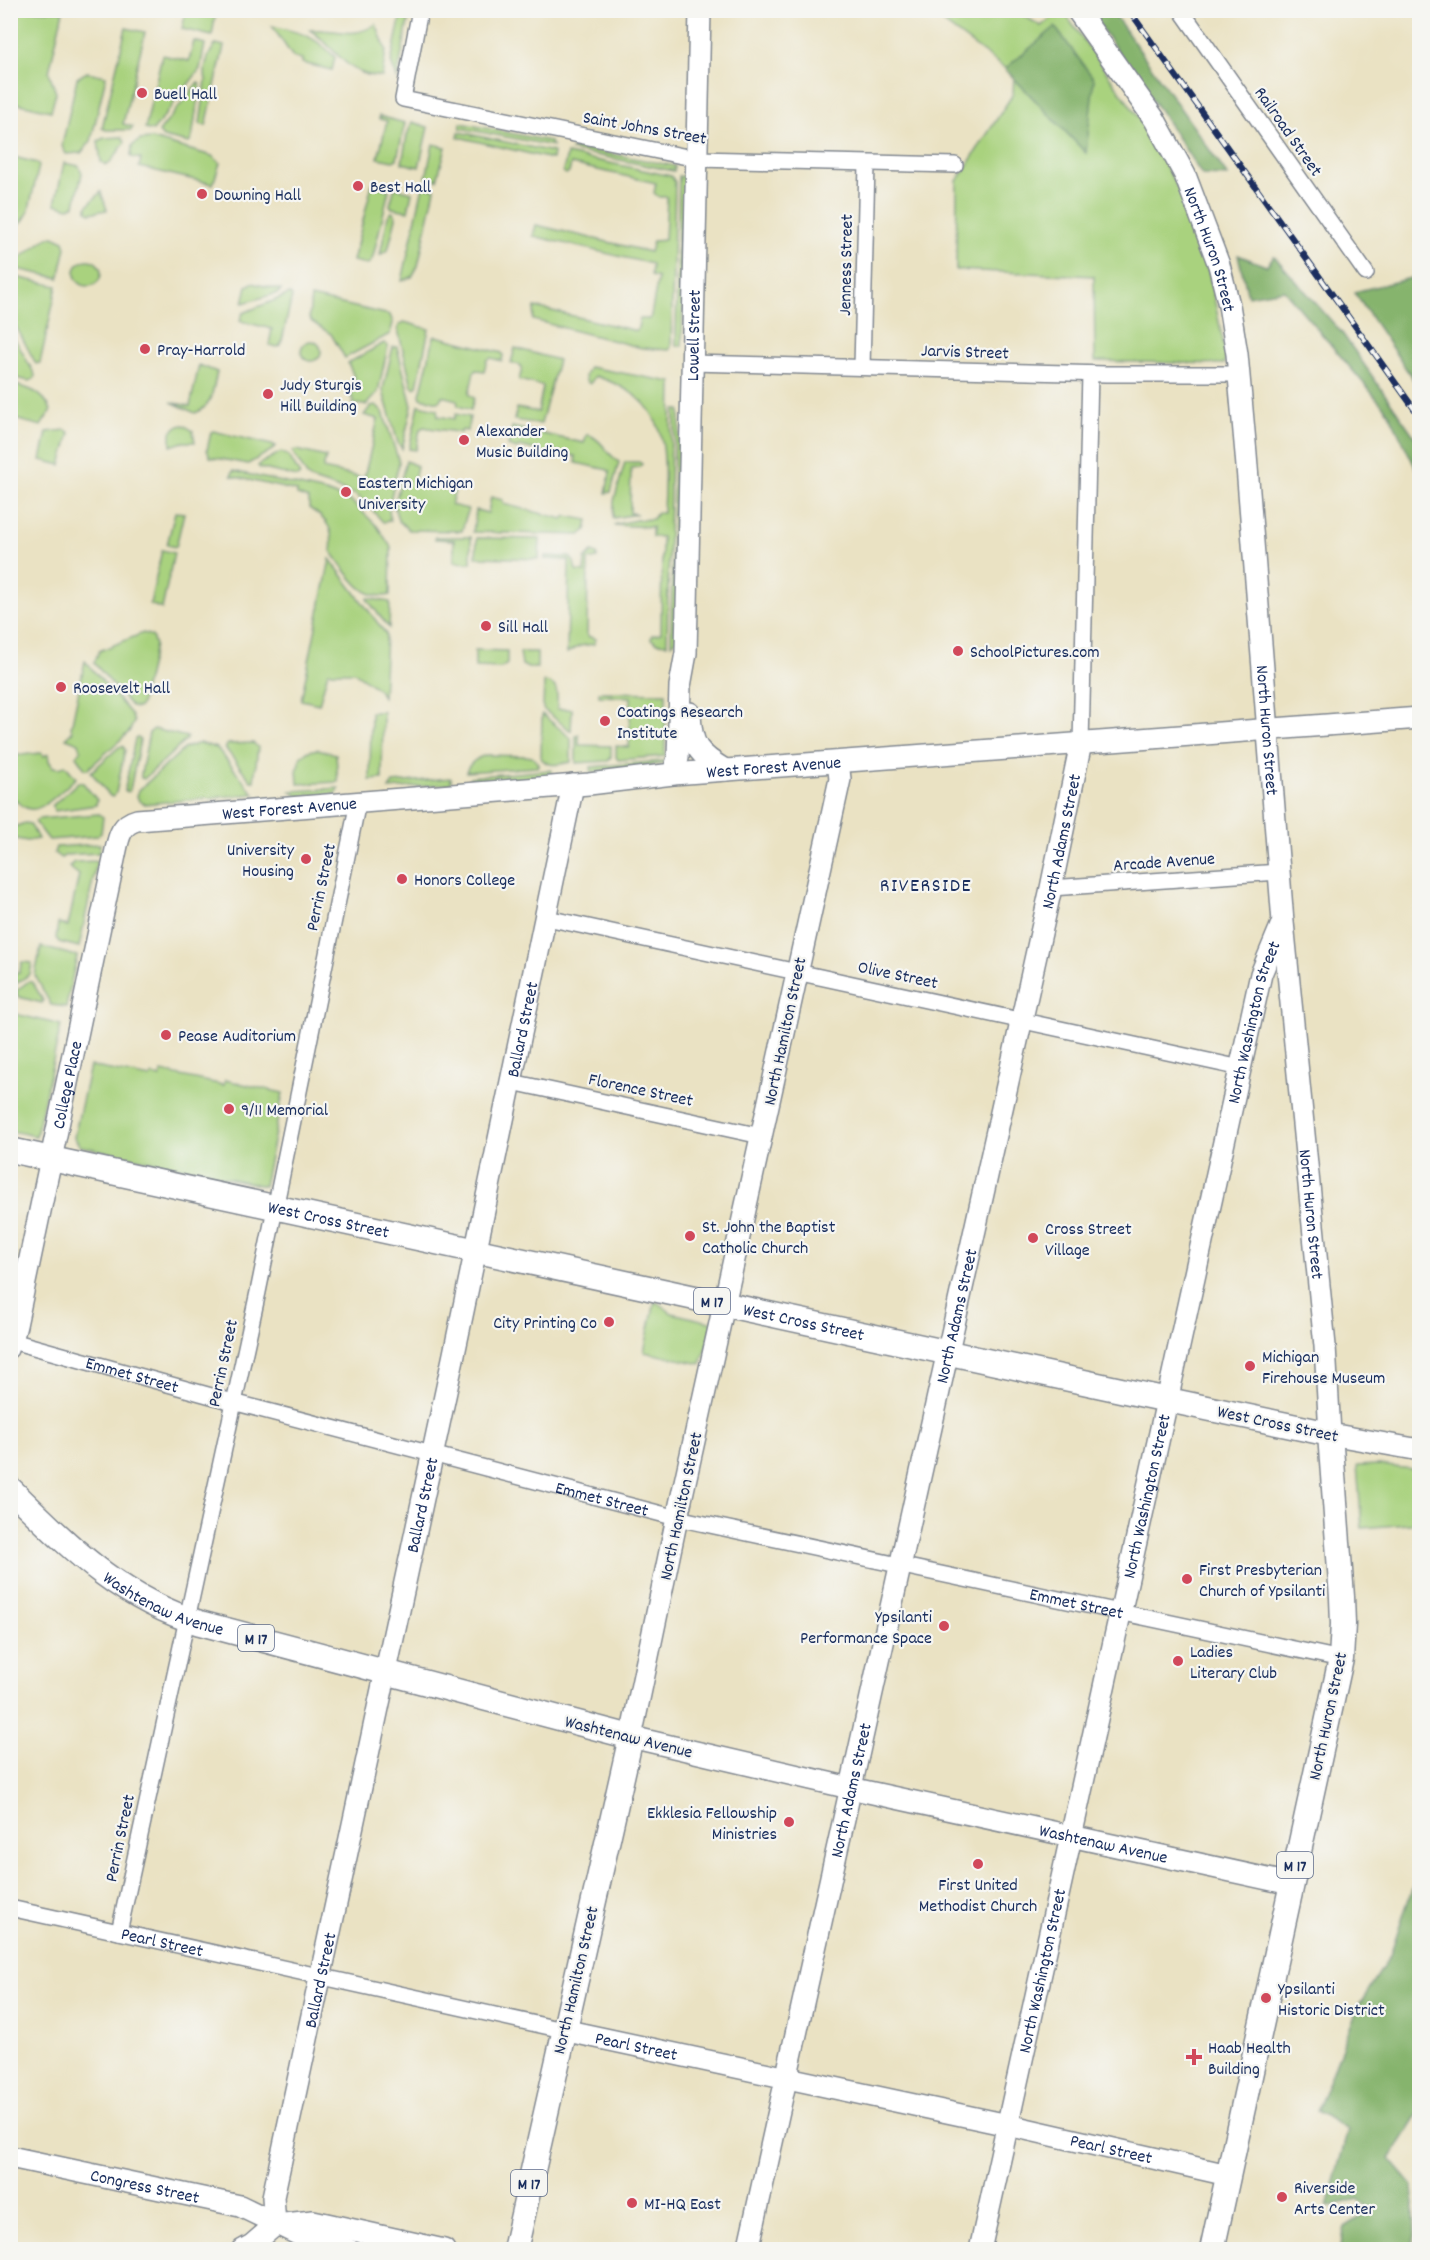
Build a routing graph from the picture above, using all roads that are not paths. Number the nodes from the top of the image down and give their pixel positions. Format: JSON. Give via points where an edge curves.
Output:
{"nodes":[{"id":1,"x":420,"y":10,"type":"edge"},
{"id":2,"x":700,"y":10,"type":"edge"},
{"id":3,"x":1077,"y":10,"type":"edge"},
{"id":4,"x":1181,"y":10,"type":"edge"},
{"id":5,"x":697,"y":159,"type":"junction"},
{"id":6,"x":867,"y":164,"type":"junction"},
{"id":7,"x":955,"y":165,"type":"dead end"},
{"id":8,"x":1366,"y":273,"type":"dead end"},
{"id":9,"x":691,"y":363,"type":"junction"},
{"id":10,"x":862,"y":367,"type":"junction"},
{"id":11,"x":1090,"y":374,"type":"junction"},
{"id":12,"x":1239,"y":374,"type":"junction"},
{"id":13,"x":685,"y":662,"type":"junction"},
{"id":14,"x":1419,"y":718,"type":"edge"},
{"id":15,"x":1268,"y":728,"type":"junction"},
{"id":16,"x":1081,"y":743,"type":"junction"},
{"id":17,"x":838,"y":762,"type":"junction"},
{"id":18,"x":725,"y":771,"type":"junction"},
{"id":19,"x":673,"y":774,"type":"junction"},
{"id":20,"x":573,"y":785,"type":"junction"},
{"id":21,"x":358,"y":802,"type":"junction"},
{"id":22,"x":130,"y":822,"type":"joint"},
{"id":23,"x":1280,"y":872,"type":"junction"},
{"id":24,"x":1051,"y":888,"type":"junction"},
{"id":25,"x":547,"y":918,"type":"junction"},
{"id":26,"x":1283,"y":922,"type":"junction"},
{"id":27,"x":797,"y":972,"type":"junction"},
{"id":28,"x":1021,"y":1020,"type":"junction"},
{"id":29,"x":1241,"y":1068,"type":"junction"},
{"id":30,"x":512,"y":1082,"type":"junction"},
{"id":31,"x":761,"y":1136,"type":"junction"},
{"id":32,"x":10,"y":1150,"type":"edge"},
{"id":33,"x":51,"y":1159,"type":"junction"},
{"id":34,"x":274,"y":1207,"type":"junction"},
{"id":35,"x":476,"y":1251,"type":"junction"},
{"id":36,"x":724,"y":1303,"type":"junction"},
{"id":37,"x":11,"y":1344,"type":"edge"},
{"id":38,"x":947,"y":1352,"type":"junction"},
{"id":39,"x":1168,"y":1401,"type":"junction"},
{"id":40,"x":233,"y":1402,"type":"junction"},
{"id":41,"x":1330,"y":1434,"type":"junction"},
{"id":42,"x":1419,"y":1450,"type":"edge"},
{"id":43,"x":432,"y":1455,"type":"junction"},
{"id":44,"x":10,"y":1489,"type":"edge"},
{"id":45,"x":677,"y":1518,"type":"junction"},
{"id":46,"x":899,"y":1564,"type":"junction"},
{"id":47,"x":1121,"y":1613,"type":"junction"},
{"id":48,"x":186,"y":1619,"type":"junction"},
{"id":49,"x":1341,"y":1659,"type":"junction"},
{"id":50,"x":386,"y":1672,"type":"junction"},
{"id":51,"x":631,"y":1737,"type":"junction"},
{"id":52,"x":850,"y":1788,"type":"junction"},
{"id":53,"x":1072,"y":1836,"type":"junction"},
{"id":54,"x":1291,"y":1884,"type":"junction"},
{"id":55,"x":10,"y":1908,"type":"edge"},
{"id":56,"x":119,"y":1932,"type":"junction"},
{"id":57,"x":320,"y":1977,"type":"junction"},
{"id":58,"x":563,"y":2030,"type":"junction"},
{"id":59,"x":786,"y":2078,"type":"junction"},
{"id":60,"x":1008,"y":2125,"type":"junction"},
{"id":61,"x":10,"y":2157,"type":"edge"},
{"id":62,"x":1228,"y":2175,"type":"junction"},
{"id":63,"x":274,"y":2225,"type":"junction"},
{"id":64,"x":243,"y":2250,"type":"edge"},
{"id":65,"x":349,"y":2250,"type":"edge"},
{"id":66,"x":444,"y":2250,"type":"edge"},
{"id":67,"x":515,"y":2250,"type":"edge"},
{"id":68,"x":748,"y":2250,"type":"edge"},
{"id":69,"x":980,"y":2250,"type":"edge"},
{"id":70,"x":1212,"y":2250,"type":"edge"}],
"edges":[{"from":1,"to":5,"type":"street","name":"Saint Johns Street","via":[[403,99]]},
{"from":2,"to":5,"type":"street","name":"Lowell Street"},
{"from":3,"to":12,"type":"street","name":"North Huron Street","via":[[1144,105],[1185,175],[1219,265]]},
{"from":4,"to":8,"type":"street","name":"Railroad Street"},
{"from":5,"to":6,"type":"street","name":"Saint Johns Street"},
{"from":5,"to":9,"type":"street","name":"Lowell Street"},
{"from":6,"to":7,"type":"street","name":"Saint Johns Street"},
{"from":6,"to":10,"type":"street","name":"Jenness Street"},
{"from":9,"to":10,"type":"street","name":"Jarvis Street"},
{"from":9,"to":13,"type":"street","name":"Lowell Street"},
{"from":10,"to":11,"type":"street","name":"Jarvis Street"},
{"from":11,"to":12,"type":"street","name":"Jarvis Street"},
{"from":11,"to":16,"type":"street","name":"North Adams Street"},
{"from":12,"to":15,"type":"street","name":"North Huron Street"},
{"from":13,"to":18,"type":"street","name":"Lowell Street","via":[[693,741],[703,757]]},
{"from":13,"to":19,"type":"street","name":"Lowell Street","via":[[680,686],[678,758]]},
{"from":14,"to":15,"type":"street","name":"West Forest Avenue"},
{"from":15,"to":16,"type":"street","name":"West Forest Avenue"},
{"from":15,"to":23,"type":"street","name":"North Huron Street"},
{"from":16,"to":17,"type":"street","name":"West Forest Avenue"},
{"from":16,"to":24,"type":"street","name":"North Adams Street"},
{"from":17,"to":18,"type":"street","name":"West Forest Avenue"},
{"from":17,"to":27,"type":"street","name":"North Hamilton Street","via":[[840,779]]},
{"from":18,"to":19,"type":"street","name":"West Forest Avenue"},
{"from":19,"to":20,"type":"street","name":"West Forest Avenue"},
{"from":20,"to":21,"type":"street","name":"West Forest Avenue"},
{"from":20,"to":25,"type":"street","name":"Ballard Street"},
{"from":21,"to":22,"type":"street","name":"West Forest Avenue"},
{"from":21,"to":34,"type":"street","name":"Perrin Street"},
{"from":22,"to":33,"type":"street","name":"College Place","via":[[118,841]]},
{"from":23,"to":24,"type":"street","name":"Arcade Avenue"},
{"from":23,"to":26,"type":"street","name":"North Huron Street"},
{"from":24,"to":28,"type":"street","name":"North Adams Street"},
{"from":25,"to":27,"type":"street","name":"Olive Street"},
{"from":25,"to":30,"type":"street","name":"Ballard Street"},
{"from":26,"to":29,"type":"street","name":"North Washington Street","via":[[1261,974]]},
{"from":26,"to":41,"type":"street","name":"North Huron Street","via":[[1325,1346]]},
{"from":27,"to":28,"type":"street","name":"Olive Street"},
{"from":27,"to":31,"type":"street","name":"North Hamilton Street"},
{"from":28,"to":29,"type":"street","name":"Olive Street"},
{"from":28,"to":38,"type":"street","name":"North Adams Street"},
{"from":29,"to":39,"type":"street","name":"North Washington Street"},
{"from":30,"to":31,"type":"street","name":"Florence Street"},
{"from":30,"to":35,"type":"street","name":"Ballard Street"},
{"from":31,"to":36,"type":"street","name":"North Hamilton Street"},
{"from":32,"to":33,"type":"main road","name":"West Cross Street","number":"M 17"},
{"from":33,"to":34,"type":"main road","name":"West Cross Street","number":"M 17"},
{"from":33,"to":37,"type":"street","name":"College Place"},
{"from":34,"to":35,"type":"main road","name":"West Cross Street","number":"M 17"},
{"from":34,"to":40,"type":"street","name":"Perrin Street"},
{"from":35,"to":36,"type":"main road","name":"West Cross Street","number":"M 17"},
{"from":35,"to":43,"type":"street","name":"Ballard Street"},
{"from":36,"to":38,"type":"main road","name":"West Cross Street","number":"M 17"},
{"from":36,"to":45,"type":"street","name":"North Hamilton Street"},
{"from":37,"to":40,"type":"street","name":"Emmet Street"},
{"from":38,"to":39,"type":"main road","name":"West Cross Street","number":"M 17"},
{"from":38,"to":46,"type":"street","name":"North Adams Street"},
{"from":39,"to":41,"type":"main road","name":"West Cross Street","number":"M 17"},
{"from":39,"to":47,"type":"street","name":"North Washington Street"},
{"from":40,"to":43,"type":"street","name":"Emmet Street"},
{"from":40,"to":48,"type":"street","name":"Perrin Street"},
{"from":41,"to":42,"type":"street","name":"West Cross Street"},
{"from":41,"to":49,"type":"main road","name":"North Huron Street","number":"M 17","via":[[1342,1597]]},
{"from":43,"to":45,"type":"street","name":"Emmet Street"},
{"from":43,"to":50,"type":"street","name":"Ballard Street"},
{"from":44,"to":48,"type":"main road","name":"Washtenaw Avenue","number":"M 17","via":[[108,1579]]},
{"from":45,"to":46,"type":"street","name":"Emmet Street"},
{"from":45,"to":51,"type":"street","name":"North Hamilton Street"},
{"from":46,"to":47,"type":"street","name":"Emmet Street"},
{"from":46,"to":52,"type":"street","name":"North Adams Street"},
{"from":47,"to":49,"type":"street","name":"Emmet Street"},
{"from":47,"to":53,"type":"street","name":"North Washington Street"},
{"from":48,"to":50,"type":"main road","name":"Washtenaw Avenue","number":"M 17"},
{"from":48,"to":56,"type":"street","name":"Perrin Street"},
{"from":49,"to":54,"type":"main road","name":"North Huron Street","number":"M 17"},
{"from":50,"to":51,"type":"main road","name":"Washtenaw Avenue","number":"M 17"},
{"from":50,"to":57,"type":"street","name":"Ballard Street"},
{"from":51,"to":52,"type":"street","name":"Washtenaw Avenue"},
{"from":51,"to":58,"type":"main road","name":"North Hamilton Street","number":"M 17"},
{"from":52,"to":53,"type":"street","name":"Washtenaw Avenue"},
{"from":52,"to":59,"type":"street","name":"North Adams Street"},
{"from":53,"to":54,"type":"street","name":"Washtenaw Avenue"},
{"from":53,"to":60,"type":"street","name":"North Washington Street"},
{"from":54,"to":62,"type":"main road","name":"North Huron Street","number":"M 17"},
{"from":55,"to":56,"type":"street","name":"Pearl Street"},
{"from":56,"to":57,"type":"street","name":"Pearl Street"},
{"from":57,"to":58,"type":"street","name":"Pearl Street"},
{"from":57,"to":63,"type":"street","name":"Ballard Street","via":[[273,2197]]},
{"from":58,"to":59,"type":"street","name":"Pearl Street"},
{"from":58,"to":67,"type":"main road","name":"North Hamilton Street","number":"M 17"},
{"from":59,"to":60,"type":"street","name":"Pearl Street"},
{"from":59,"to":68,"type":"street","name":"North Adams Street"},
{"from":60,"to":62,"type":"street","name":"Pearl Street"},
{"from":60,"to":69,"type":"street","name":"North Washington Street"},
{"from":61,"to":63,"type":"street","name":"Congress Street","via":[[240,2206]]},
{"from":62,"to":70,"type":"main road","name":"North Huron Street","number":"M 17"},
{"from":63,"to":64,"type":"street"},
{"from":63,"to":65,"type":"street","name":"Congress Street"},
{"from":63,"to":66,"type":"street","via":[[313,2221]]}]}
